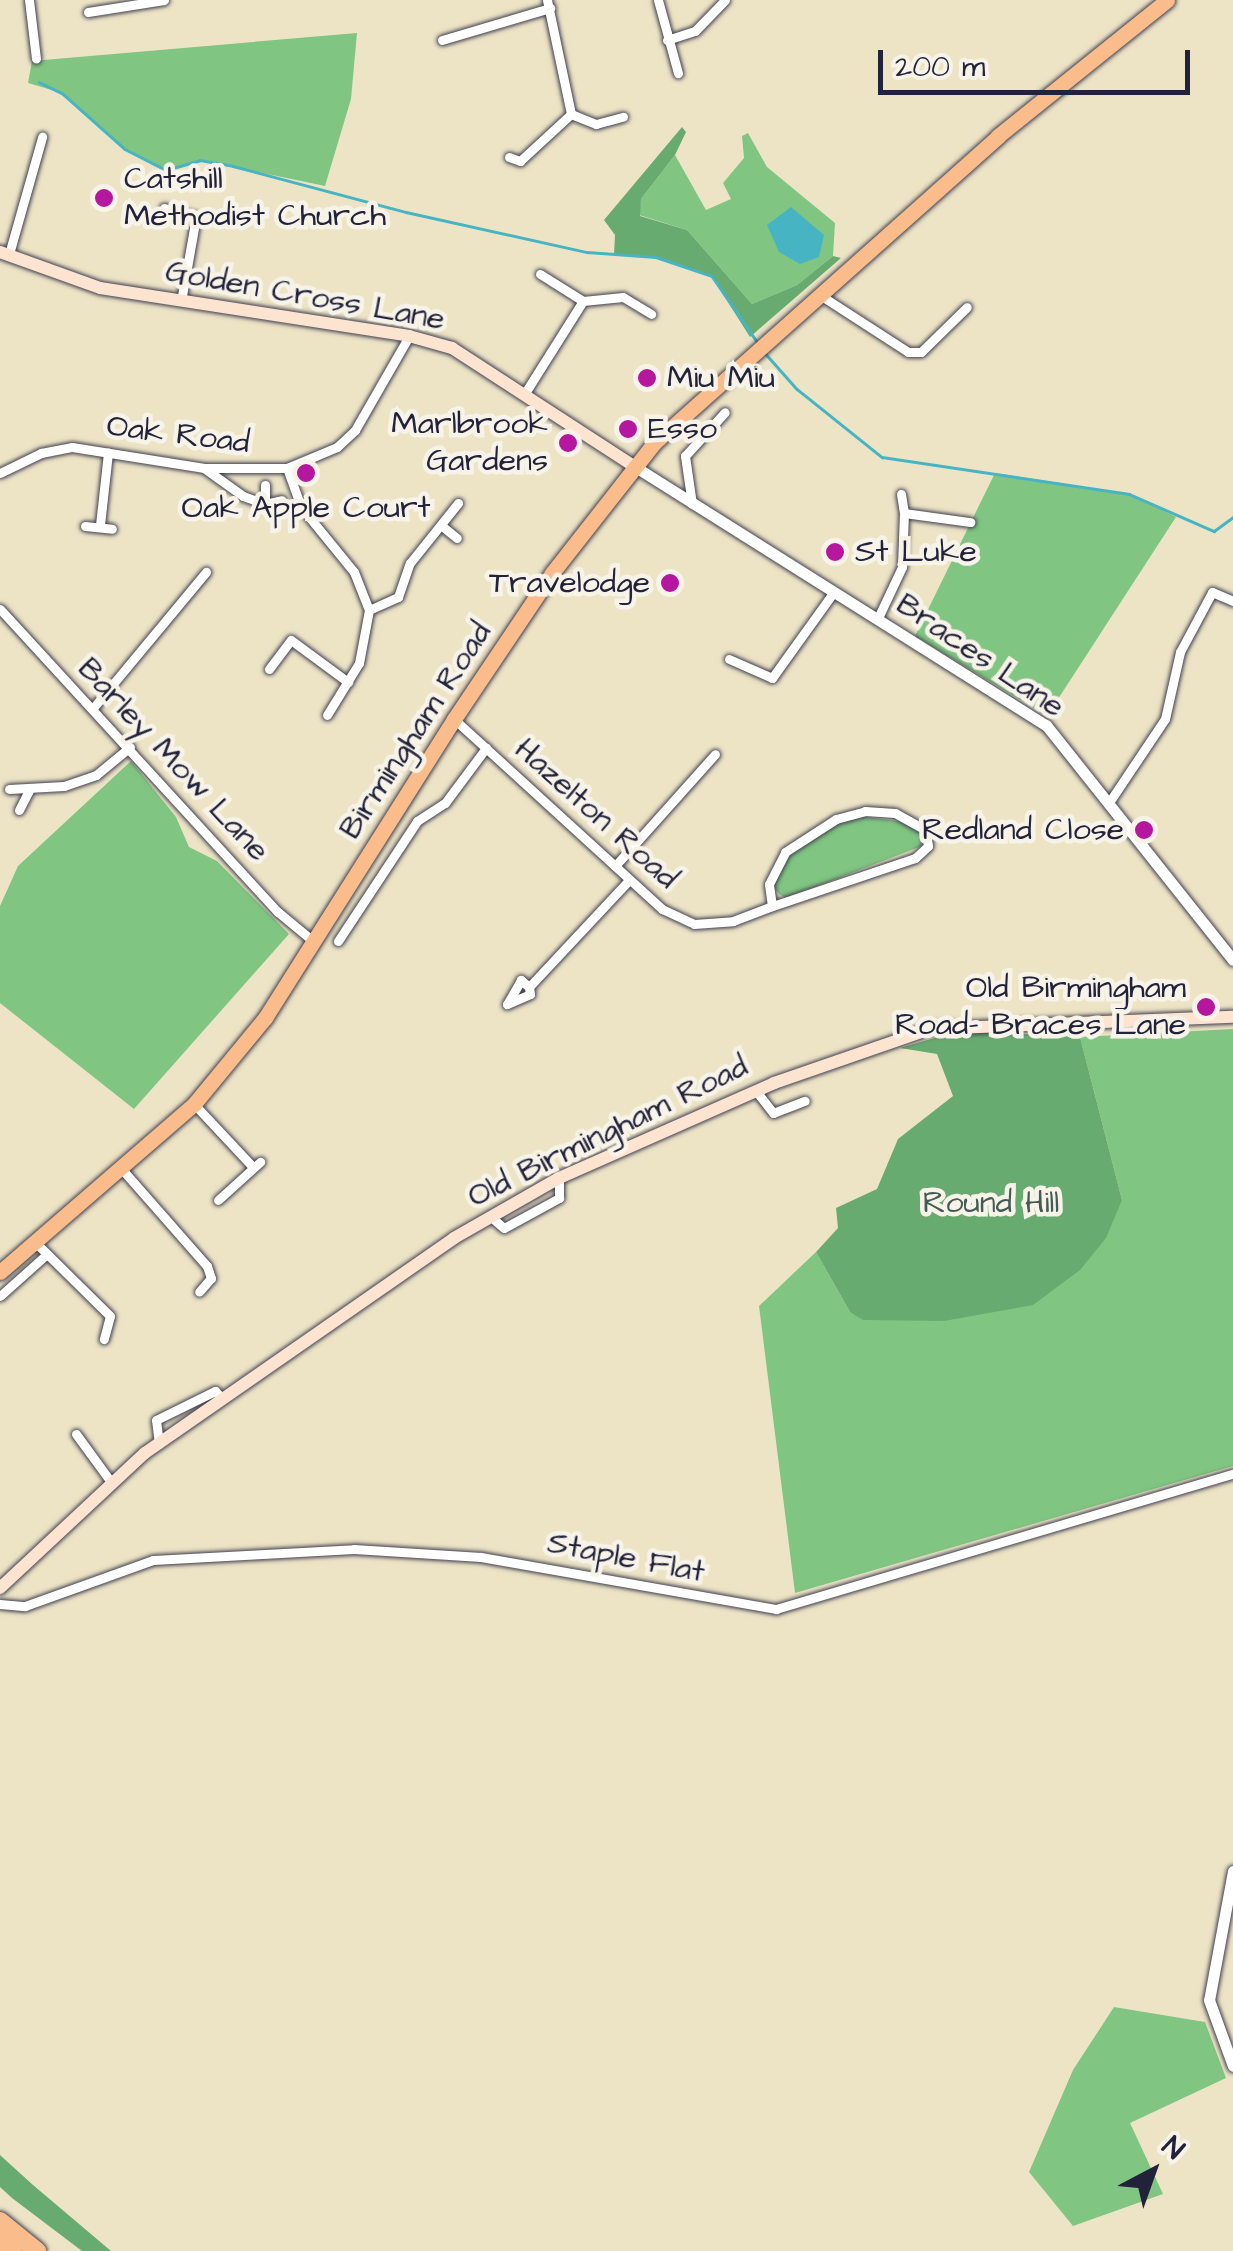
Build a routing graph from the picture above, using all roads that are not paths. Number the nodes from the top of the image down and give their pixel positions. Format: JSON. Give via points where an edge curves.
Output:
{"nodes":[{"id":1,"x":29,"y":0,"type":"edge"},
{"id":2,"x":164,"y":0,"type":"edge"},
{"id":3,"x":658,"y":0,"type":"edge"},
{"id":4,"x":725,"y":0,"type":"edge"},
{"id":5,"x":1168,"y":0,"type":"edge"},
{"id":6,"x":548,"y":4,"type":"edge"},
{"id":7,"x":93,"y":8,"type":"edge"},
{"id":8,"x":442,"y":40,"type":"dead end"},
{"id":9,"x":667,"y":40,"type":"junction"},
{"id":10,"x":36,"y":58,"type":"dead end"},
{"id":11,"x":678,"y":73,"type":"dead end"},
{"id":12,"x":572,"y":114,"type":"junction"},
{"id":13,"x":622,"y":117,"type":"dead end"},
{"id":14,"x":608,"y":121,"type":"junction"},
{"id":15,"x":609,"y":135,"type":"dead end"},
{"id":16,"x":42,"y":137,"type":"dead end"},
{"id":17,"x":40,"y":150,"type":"junction"},
{"id":18,"x":53,"y":153,"type":"dead end"},
{"id":19,"x":526,"y":172,"type":"dead end"},
{"id":20,"x":164,"y":208,"type":"dead end"},
{"id":21,"x":4,"y":253,"type":"edge"},
{"id":22,"x":540,"y":274,"type":"dead end"},
{"id":23,"x":818,"y":293,"type":"junction"},
{"id":24,"x":181,"y":301,"type":"junction"},
{"id":25,"x":583,"y":302,"type":"junction"},
{"id":26,"x":967,"y":307,"type":"dead end"},
{"id":27,"x":651,"y":314,"type":"dead end"},
{"id":28,"x":410,"y":336,"type":"junction"},
{"id":29,"x":525,"y":393,"type":"junction"},
{"id":30,"x":725,"y":412,"type":"dead end"},
{"id":31,"x":108,"y":452,"type":"junction"},
{"id":32,"x":634,"y":466,"type":"junction"},
{"id":33,"x":204,"y":468,"type":"junction"},
{"id":34,"x":288,"y":468,"type":"junction"},
{"id":35,"x":0,"y":474,"type":"edge"},
{"id":36,"x":264,"y":485,"type":"dead end"},
{"id":37,"x":902,"y":494,"type":"dead end"},
{"id":38,"x":282,"y":500,"type":"dead end"},
{"id":39,"x":458,"y":502,"type":"dead end"},
{"id":40,"x":265,"y":504,"type":"junction"},
{"id":41,"x":692,"y":504,"type":"junction"},
{"id":42,"x":904,"y":512,"type":"junction"},
{"id":43,"x":970,"y":522,"type":"dead end"},
{"id":44,"x":86,"y":526,"type":"dead end"},
{"id":45,"x":100,"y":526,"type":"junction"},
{"id":46,"x":442,"y":526,"type":"junction"},
{"id":47,"x":112,"y":529,"type":"dead end"},
{"id":48,"x":457,"y":538,"type":"dead end"},
{"id":49,"x":206,"y":572,"type":"dead end"},
{"id":50,"x":833,"y":593,"type":"junction"},
{"id":51,"x":1233,"y":602,"type":"edge"},
{"id":52,"x":0,"y":609,"type":"edge"},
{"id":53,"x":368,"y":610,"type":"junction"},
{"id":54,"x":877,"y":620,"type":"junction"},
{"id":55,"x":729,"y":658,"type":"dead end"},
{"id":56,"x":269,"y":669,"type":"dead end"},
{"id":57,"x":348,"y":682,"type":"junction"},
{"id":58,"x":93,"y":708,"type":"junction"},
{"id":59,"x":327,"y":716,"type":"dead end"},
{"id":60,"x":454,"y":719,"type":"junction"},
{"id":61,"x":130,"y":746,"type":"junction"},
{"id":62,"x":486,"y":748,"type":"junction"},
{"id":63,"x":715,"y":754,"type":"dead end"},
{"id":64,"x":10,"y":789,"type":"dead end"},
{"id":65,"x":29,"y":790,"type":"junction"},
{"id":66,"x":1108,"y":804,"type":"junction"},
{"id":67,"x":18,"y":810,"type":"dead end"},
{"id":68,"x":615,"y":866,"type":"junction"},
{"id":69,"x":629,"y":880,"type":"junction"},
{"id":70,"x":772,"y":906,"type":"junction"},
{"id":71,"x":314,"y":940,"type":"junction"},
{"id":72,"x":338,"y":942,"type":"dead end"},
{"id":73,"x":1233,"y":960,"type":"edge"},
{"id":74,"x":529,"y":987,"type":"dead end"},
{"id":75,"x":1233,"y":1017,"type":"edge"},
{"id":76,"x":756,"y":1091,"type":"junction"},
{"id":77,"x":806,"y":1101,"type":"dead end"},
{"id":78,"x":194,"y":1104,"type":"junction"},
{"id":79,"x":120,"y":1168,"type":"junction"},
{"id":80,"x":218,"y":1200,"type":"dead end"},
{"id":81,"x":41,"y":1248,"type":"junction"},
{"id":82,"x":0,"y":1272,"type":"edge"},
{"id":83,"x":200,"y":1292,"type":"dead end"},
{"id":84,"x":0,"y":1296,"type":"edge"},
{"id":85,"x":104,"y":1338,"type":"dead end"},
{"id":86,"x":221,"y":1397,"type":"junction"},
{"id":87,"x":76,"y":1434,"type":"dead end"},
{"id":88,"x":159,"y":1444,"type":"junction"},
{"id":89,"x":1233,"y":1474,"type":"edge"},
{"id":90,"x":111,"y":1482,"type":"junction"},
{"id":91,"x":0,"y":1588,"type":"edge"},
{"id":92,"x":0,"y":1604,"type":"edge"},
{"id":93,"x":1233,"y":1871,"type":"edge"},
{"id":94,"x":1233,"y":2066,"type":"edge"},
{"id":95,"x":0,"y":2221,"type":"edge"},
{"id":96,"x":0,"y":2240,"type":"edge"},
{"id":97,"x":13,"y":2251,"type":"edge"},
{"id":98,"x":36,"y":2251,"type":"edge"}],
"edges":[{"from":1,"to":10,"type":"street"},
{"from":2,"to":7,"type":"street"},
{"from":3,"to":9,"type":"street"},
{"from":4,"to":9,"type":"street","via":[[695,31]]},
{"from":5,"to":23,"type":"highway","name":"Birmingham Road"},
{"from":6,"to":8,"type":"street"},
{"from":6,"to":12,"type":"street"},
{"from":9,"to":11,"type":"street"},
{"from":12,"to":14,"type":"street","via":[[596,124]]},
{"from":12,"to":19,"type":"street","via":[[514,159]]},
{"from":13,"to":14,"type":"street"},
{"from":14,"to":15,"type":"street"},
{"from":16,"to":17,"type":"street"},
{"from":17,"to":18,"type":"street"},
{"from":17,"to":21,"type":"street"},
{"from":20,"to":24,"type":"street","via":[[196,216]]},
{"from":21,"to":24,"type":"main road","name":"Golden Cross Lane","via":[[100,288]]},
{"from":22,"to":25,"type":"street"},
{"from":23,"to":26,"type":"street","via":[[908,352],[921,352]]},
{"from":23,"to":32,"type":"highway","name":"Birmingham Road"},
{"from":24,"to":28,"type":"main road","name":"Golden Cross Lane"},
{"from":25,"to":27,"type":"street","via":[[623,297]]},
{"from":25,"to":29,"type":"street"},
{"from":28,"to":29,"type":"main road","name":"Golden Cross Lane","via":[[452,348]]},
{"from":28,"to":34,"type":"street","name":"Oak Road","via":[[355,430],[338,447]]},
{"from":29,"to":32,"type":"main road","name":"Golden Cross Lane"},
{"from":30,"to":41,"type":"street","via":[[685,456]]},
{"from":31,"to":33,"type":"street","name":"Oak Road"},
{"from":31,"to":35,"type":"street","name":"Oak Road","via":[[41,452]]},
{"from":31,"to":45,"type":"street"},
{"from":32,"to":41,"type":"street","name":"Braces Lane"},
{"from":32,"to":60,"type":"highway","name":"Birmingham Road"},
{"from":33,"to":34,"type":"street","name":"Oak Road"},
{"from":33,"to":40,"type":"street","via":[[218,484]]},
{"from":34,"to":53,"type":"street","via":[[301,507],[354,572]]},
{"from":36,"to":40,"type":"street"},
{"from":37,"to":42,"type":"street"},
{"from":38,"to":40,"type":"street"},
{"from":39,"to":46,"type":"street"},
{"from":41,"to":50,"type":"street","name":"Braces Lane"},
{"from":42,"to":43,"type":"street"},
{"from":42,"to":54,"type":"street","via":[[902,567]]},
{"from":44,"to":45,"type":"street"},
{"from":45,"to":47,"type":"street"},
{"from":46,"to":48,"type":"street"},
{"from":46,"to":53,"type":"street","via":[[410,563],[398,597]]},
{"from":49,"to":58,"type":"street"},
{"from":50,"to":54,"type":"street","name":"Braces Lane"},
{"from":50,"to":55,"type":"street","via":[[772,678]]},
{"from":51,"to":66,"type":"street","via":[[1212,592],[1180,652],[1166,718]]},
{"from":52,"to":58,"type":"street","name":"Barley Mow Lane"},
{"from":53,"to":57,"type":"street","via":[[368,634]]},
{"from":54,"to":66,"type":"street","name":"Braces Lane","via":[[1046,725]]},
{"from":56,"to":57,"type":"street","via":[[292,640]]},
{"from":57,"to":59,"type":"street"},
{"from":58,"to":61,"type":"street","name":"Barley Mow Lane"},
{"from":60,"to":62,"type":"street","name":"Hazelton Road"},
{"from":60,"to":71,"type":"highway","name":"Birmingham Road"},
{"from":61,"to":65,"type":"street","via":[[96,775]]},
{"from":61,"to":71,"type":"street","name":"Barley Mow Lane","via":[[278,912]]},
{"from":62,"to":68,"type":"street","name":"Hazelton Road"},
{"from":62,"to":72,"type":"street","via":[[445,803],[418,821]]},
{"from":63,"to":68,"type":"street"},
{"from":64,"to":65,"type":"street"},
{"from":65,"to":67,"type":"street"},
{"from":66,"to":73,"type":"street","name":"Braces Lane"},
{"from":68,"to":69,"type":"street","name":"Hazelton Road"},
{"from":69,"to":70,"type":"street","name":"Hazelton Road","via":[[662,909],[694,924],[733,921]]},
{"from":69,"to":74,"type":"street"},
{"from":70,"to":70,"type":"street","name":"Hazelton Road","via":[[773,868],[805,834],[865,810],[894,812],[926,830],[928,846],[915,858]]},
{"from":71,"to":78,"type":"highway","name":"Birmingham Road","via":[[264,1018]]},
{"from":75,"to":76,"type":"main road","name":"Old Birmingham Road","via":[[930,1029]]},
{"from":76,"to":77,"type":"street","via":[[773,1114]]},
{"from":76,"to":86,"type":"main road","name":"Old Birmingham Road","via":[[559,1178],[490,1216]]},
{"from":78,"to":79,"type":"highway","name":"Birmingham Road"},
{"from":78,"to":80,"type":"street","via":[[256,1164]]},
{"from":79,"to":81,"type":"highway","name":"Birmingham Road"},
{"from":79,"to":83,"type":"street","via":[[206,1266],[211,1278]]},
{"from":81,"to":82,"type":"highway","name":"Birmingham Road"},
{"from":81,"to":84,"type":"street"},
{"from":81,"to":85,"type":"street","via":[[110,1316]]},
{"from":86,"to":88,"type":"main road","name":"Old Birmingham Road"},
{"from":86,"to":88,"type":"street","via":[[214,1390],[156,1420]]},
{"from":87,"to":90,"type":"street"},
{"from":88,"to":90,"type":"main road","name":"Old Birmingham Road"},
{"from":89,"to":92,"type":"street","name":"Staple Flat","via":[[776,1609],[481,1557],[354,1549],[152,1560],[25,1606]]},
{"from":90,"to":91,"type":"main road","name":"Old Birmingham Road"},
{"from":93,"to":94,"type":"street","via":[[1209,2000]]},
{"from":95,"to":98,"type":"highway"},
{"from":96,"to":97,"type":"highway"}]}
